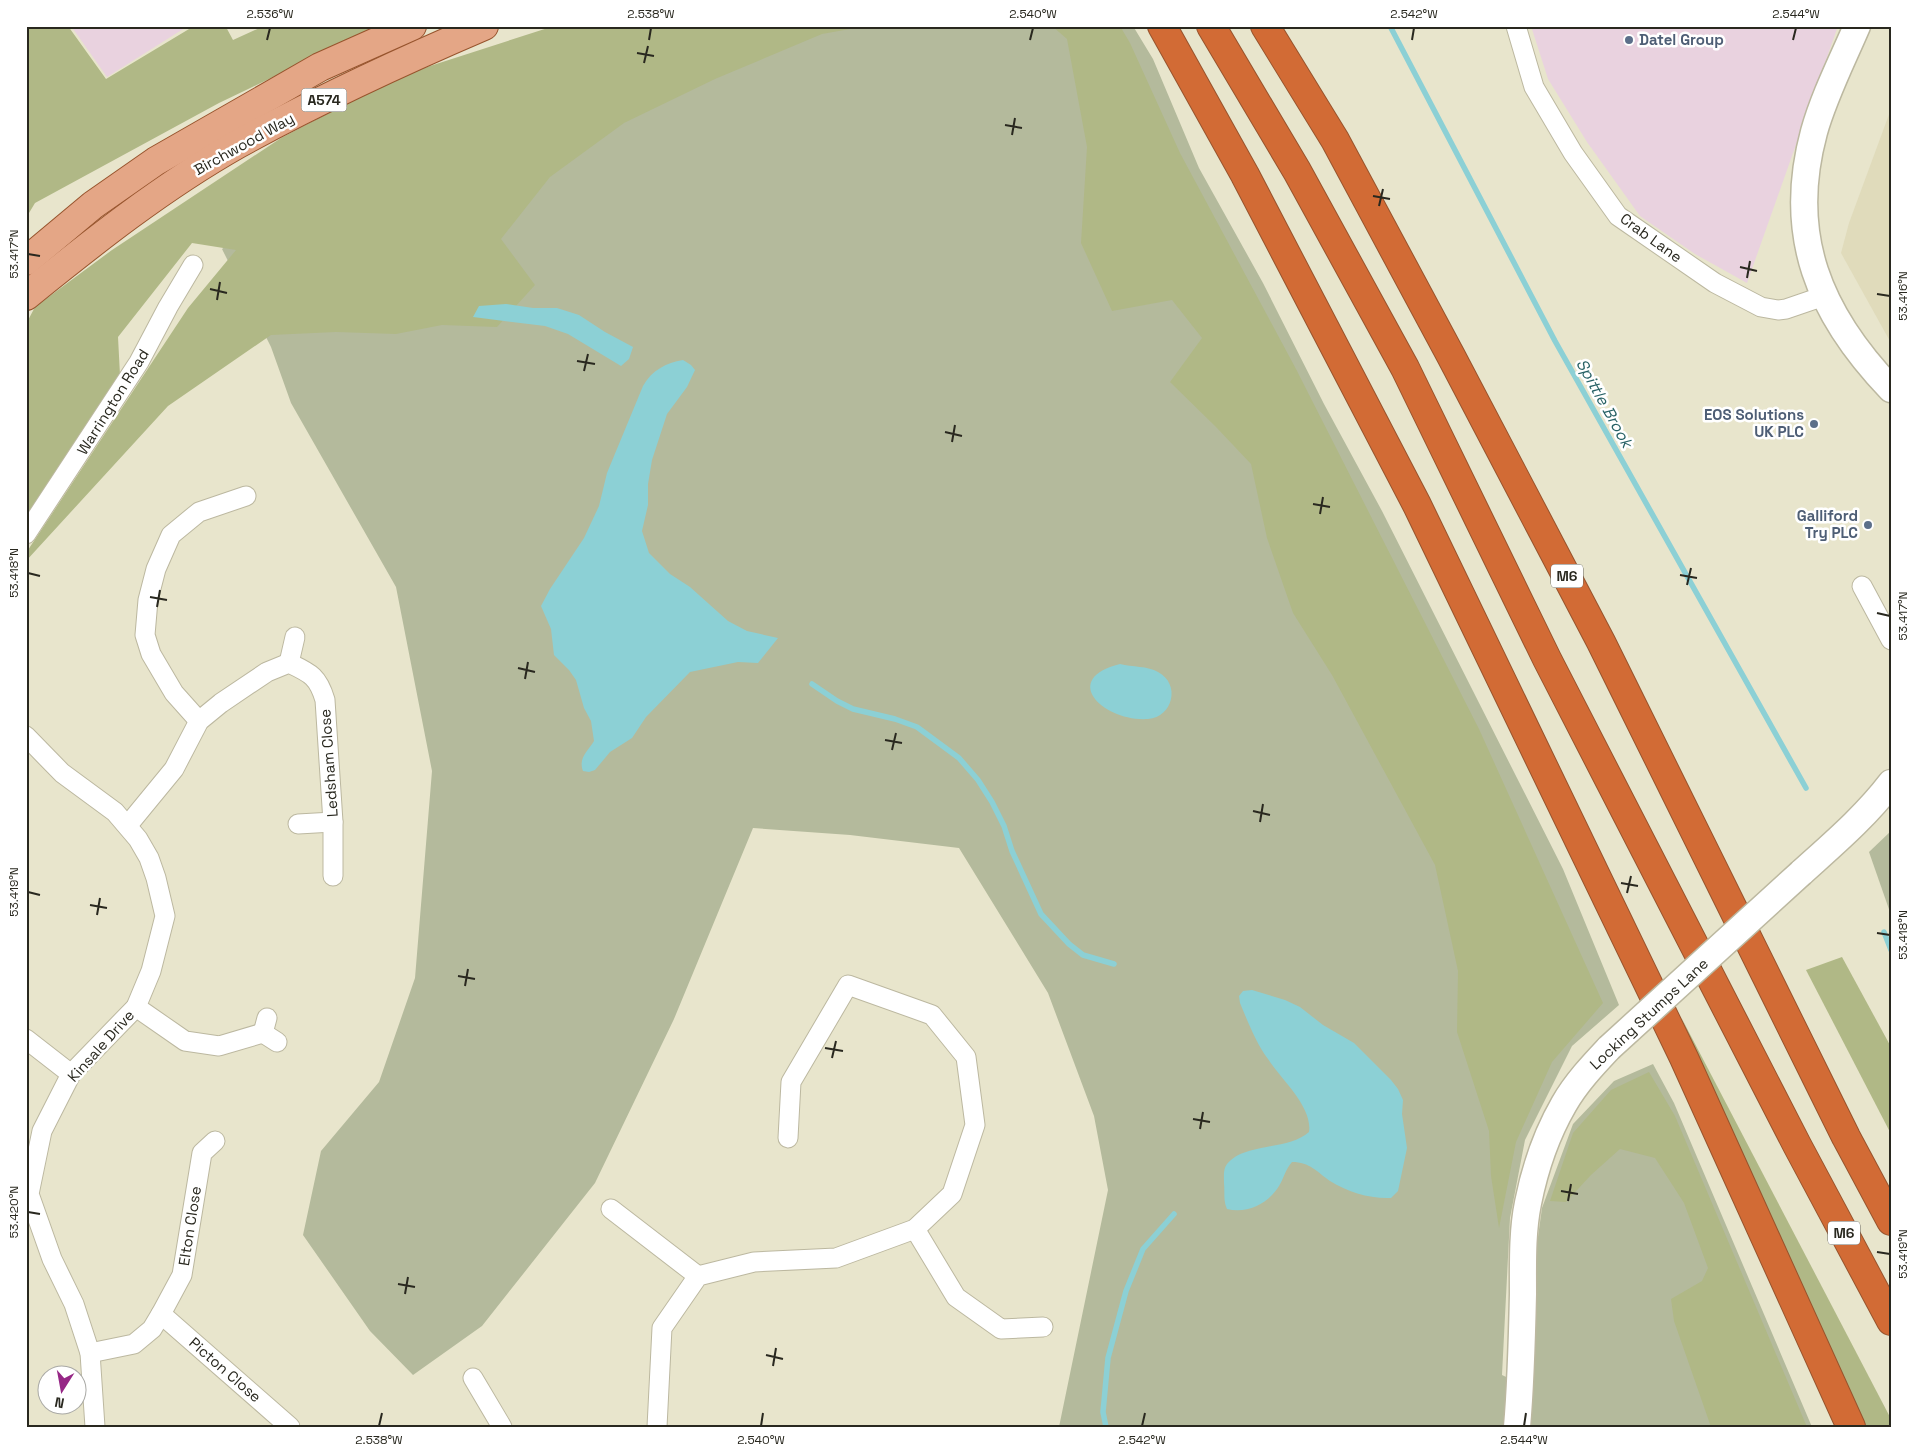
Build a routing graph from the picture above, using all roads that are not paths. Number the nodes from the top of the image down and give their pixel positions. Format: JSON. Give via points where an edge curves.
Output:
{"nodes":[{"id":1,"x":412,"y":26,"type":"edge"},
{"id":2,"x":484,"y":26,"type":"edge"},
{"id":3,"x":1162,"y":26,"type":"edge"},
{"id":4,"x":1212,"y":26,"type":"edge"},
{"id":5,"x":1265,"y":26,"type":"edge"},
{"id":6,"x":1516,"y":26,"type":"edge"},
{"id":7,"x":1857,"y":26,"type":"edge"},
{"id":8,"x":26,"y":261,"type":"edge"},
{"id":9,"x":193,"y":265,"type":"dead end"},
{"id":10,"x":26,"y":296,"type":"edge"},
{"id":11,"x":1824,"y":296,"type":"junction"},
{"id":12,"x":1891,"y":389,"type":"edge"},
{"id":13,"x":246,"y":496,"type":"dead end"},
{"id":14,"x":26,"y":534,"type":"edge"},
{"id":15,"x":1862,"y":586,"type":"dead end"},
{"id":16,"x":295,"y":637,"type":"dead end"},
{"id":17,"x":1891,"y":640,"type":"edge"},
{"id":18,"x":289,"y":663,"type":"junction"},
{"id":19,"x":199,"y":722,"type":"junction"},
{"id":20,"x":26,"y":736,"type":"edge"},
{"id":21,"x":1891,"y":783,"type":"edge"},
{"id":22,"x":333,"y":822,"type":"junction"},
{"id":23,"x":298,"y":824,"type":"dead end"},
{"id":24,"x":128,"y":825,"type":"junction"},
{"id":25,"x":333,"y":876,"type":"dead end"},
{"id":26,"x":136,"y":1007,"type":"junction"},
{"id":27,"x":269,"y":1031,"type":"dead end"},
{"id":28,"x":26,"y":1039,"type":"edge"},
{"id":29,"x":72,"y":1074,"type":"junction"},
{"id":30,"x":1846,"y":1137,"type":"junction"},
{"id":31,"x":788,"y":1138,"type":"dead end"},
{"id":32,"x":215,"y":1141,"type":"dead end"},
{"id":33,"x":1797,"y":1145,"type":"junction"},
{"id":34,"x":28,"y":1194,"type":"edge"},
{"id":35,"x":610,"y":1209,"type":"dead end"},
{"id":36,"x":1891,"y":1213,"type":"edge"},
{"id":37,"x":1891,"y":1220,"type":"edge"},
{"id":38,"x":915,"y":1229,"type":"junction"},
{"id":39,"x":698,"y":1276,"type":"junction"},
{"id":40,"x":161,"y":1314,"type":"junction"},
{"id":41,"x":1891,"y":1321,"type":"edge"},
{"id":42,"x":1043,"y":1327,"type":"dead end"},
{"id":43,"x":1891,"y":1339,"type":"edge"},
{"id":44,"x":90,"y":1353,"type":"junction"},
{"id":45,"x":473,"y":1378,"type":"dead end"},
{"id":46,"x":95,"y":1427,"type":"edge"},
{"id":47,"x":290,"y":1427,"type":"edge"},
{"id":48,"x":502,"y":1427,"type":"edge"},
{"id":49,"x":658,"y":1427,"type":"edge"},
{"id":50,"x":1517,"y":1427,"type":"edge"},
{"id":51,"x":1851,"y":1427,"type":"edge"}],
"edges":[{"from":1,"to":8,"type":"main road","name":"Birchwood Way","number":"A574","via":[[320,67],[156,161],[93,205]]},
{"from":2,"to":10,"type":"main road","name":"Birchwood Way","number":"A574","via":[[389,67],[246,140],[107,230]]},
{"from":3,"to":51,"type":"highway","via":[[1245,175],[1418,505],[1684,1058]]},
{"from":4,"to":33,"type":"highway","number":"M6","via":[[1297,171],[1405,368],[1547,659]]},
{"from":5,"to":30,"type":"highway","number":"M6","via":[[1335,140],[1602,642]]},
{"from":6,"to":11,"type":"street","name":"Crab Lane","via":[[1534,87],[1573,152],[1618,216],[1715,283],[1761,307],[1786,309]]},
{"from":7,"to":11,"type":"street","via":[[1815,130],[1806,173],[1806,237]]},
{"from":9,"to":14,"type":"street","name":"Warrington Road","via":[[139,362]]},
{"from":11,"to":12,"type":"street","via":[[1841,329]]},
{"from":13,"to":19,"type":"street","via":[[199,512],[171,535],[156,569],[148,600],[145,635],[151,654],[174,693]]},
{"from":15,"to":17,"type":"street"},
{"from":16,"to":18,"type":"street"},
{"from":18,"to":19,"type":"street","via":[[267,672]]},
{"from":18,"to":22,"type":"street","name":"Ledsham Close","via":[[314,676],[325,700]]},
{"from":19,"to":24,"type":"street","via":[[174,769]]},
{"from":20,"to":24,"type":"street","name":"Kinsale Drive","via":[[62,773],[101,800]]},
{"from":21,"to":50,"type":"street","name":"Locking Stumps Lane","bridge":true,"via":[[1858,821],[1609,1048],[1565,1102],[1538,1162],[1527,1205],[1522,1375]]},
{"from":22,"to":23,"type":"street"},
{"from":22,"to":25,"type":"street","name":"Ledsham Close"},
{"from":24,"to":26,"type":"street","name":"Kinsale Drive","via":[[149,858],[165,916],[151,971]]},
{"from":26,"to":27,"type":"street","via":[[185,1041],[219,1046]]},
{"from":26,"to":29,"type":"street","name":"Kinsale Drive"},
{"from":28,"to":29,"type":"street"},
{"from":29,"to":34,"type":"street","name":"Kinsale Drive","via":[[42,1131]]},
{"from":30,"to":36,"type":"highway"},
{"from":30,"to":37,"type":"highway","number":"M6"},
{"from":31,"to":38,"type":"street","via":[[791,1082],[848,985],[932,1015],[966,1057],[975,1125],[952,1194]]},
{"from":32,"to":40,"type":"street","name":"Elton Close","via":[[202,1153],[182,1275]]},
{"from":33,"to":41,"type":"highway","number":"M6"},
{"from":33,"to":43,"type":"highway"},
{"from":34,"to":44,"type":"street","name":"Kinsale Drive","via":[[52,1260],[74,1304]]},
{"from":35,"to":39,"type":"street"},
{"from":38,"to":39,"type":"street","via":[[836,1258],[754,1262]]},
{"from":38,"to":42,"type":"street","via":[[956,1297],[1001,1329]]},
{"from":39,"to":49,"type":"street","via":[[662,1328]]},
{"from":40,"to":44,"type":"street","name":"Elton Close","via":[[152,1330],[134,1344]]},
{"from":40,"to":47,"type":"street","name":"Picton Close"},
{"from":44,"to":46,"type":"street","name":"Kinsale Drive"},
{"from":45,"to":48,"type":"street"}]}
